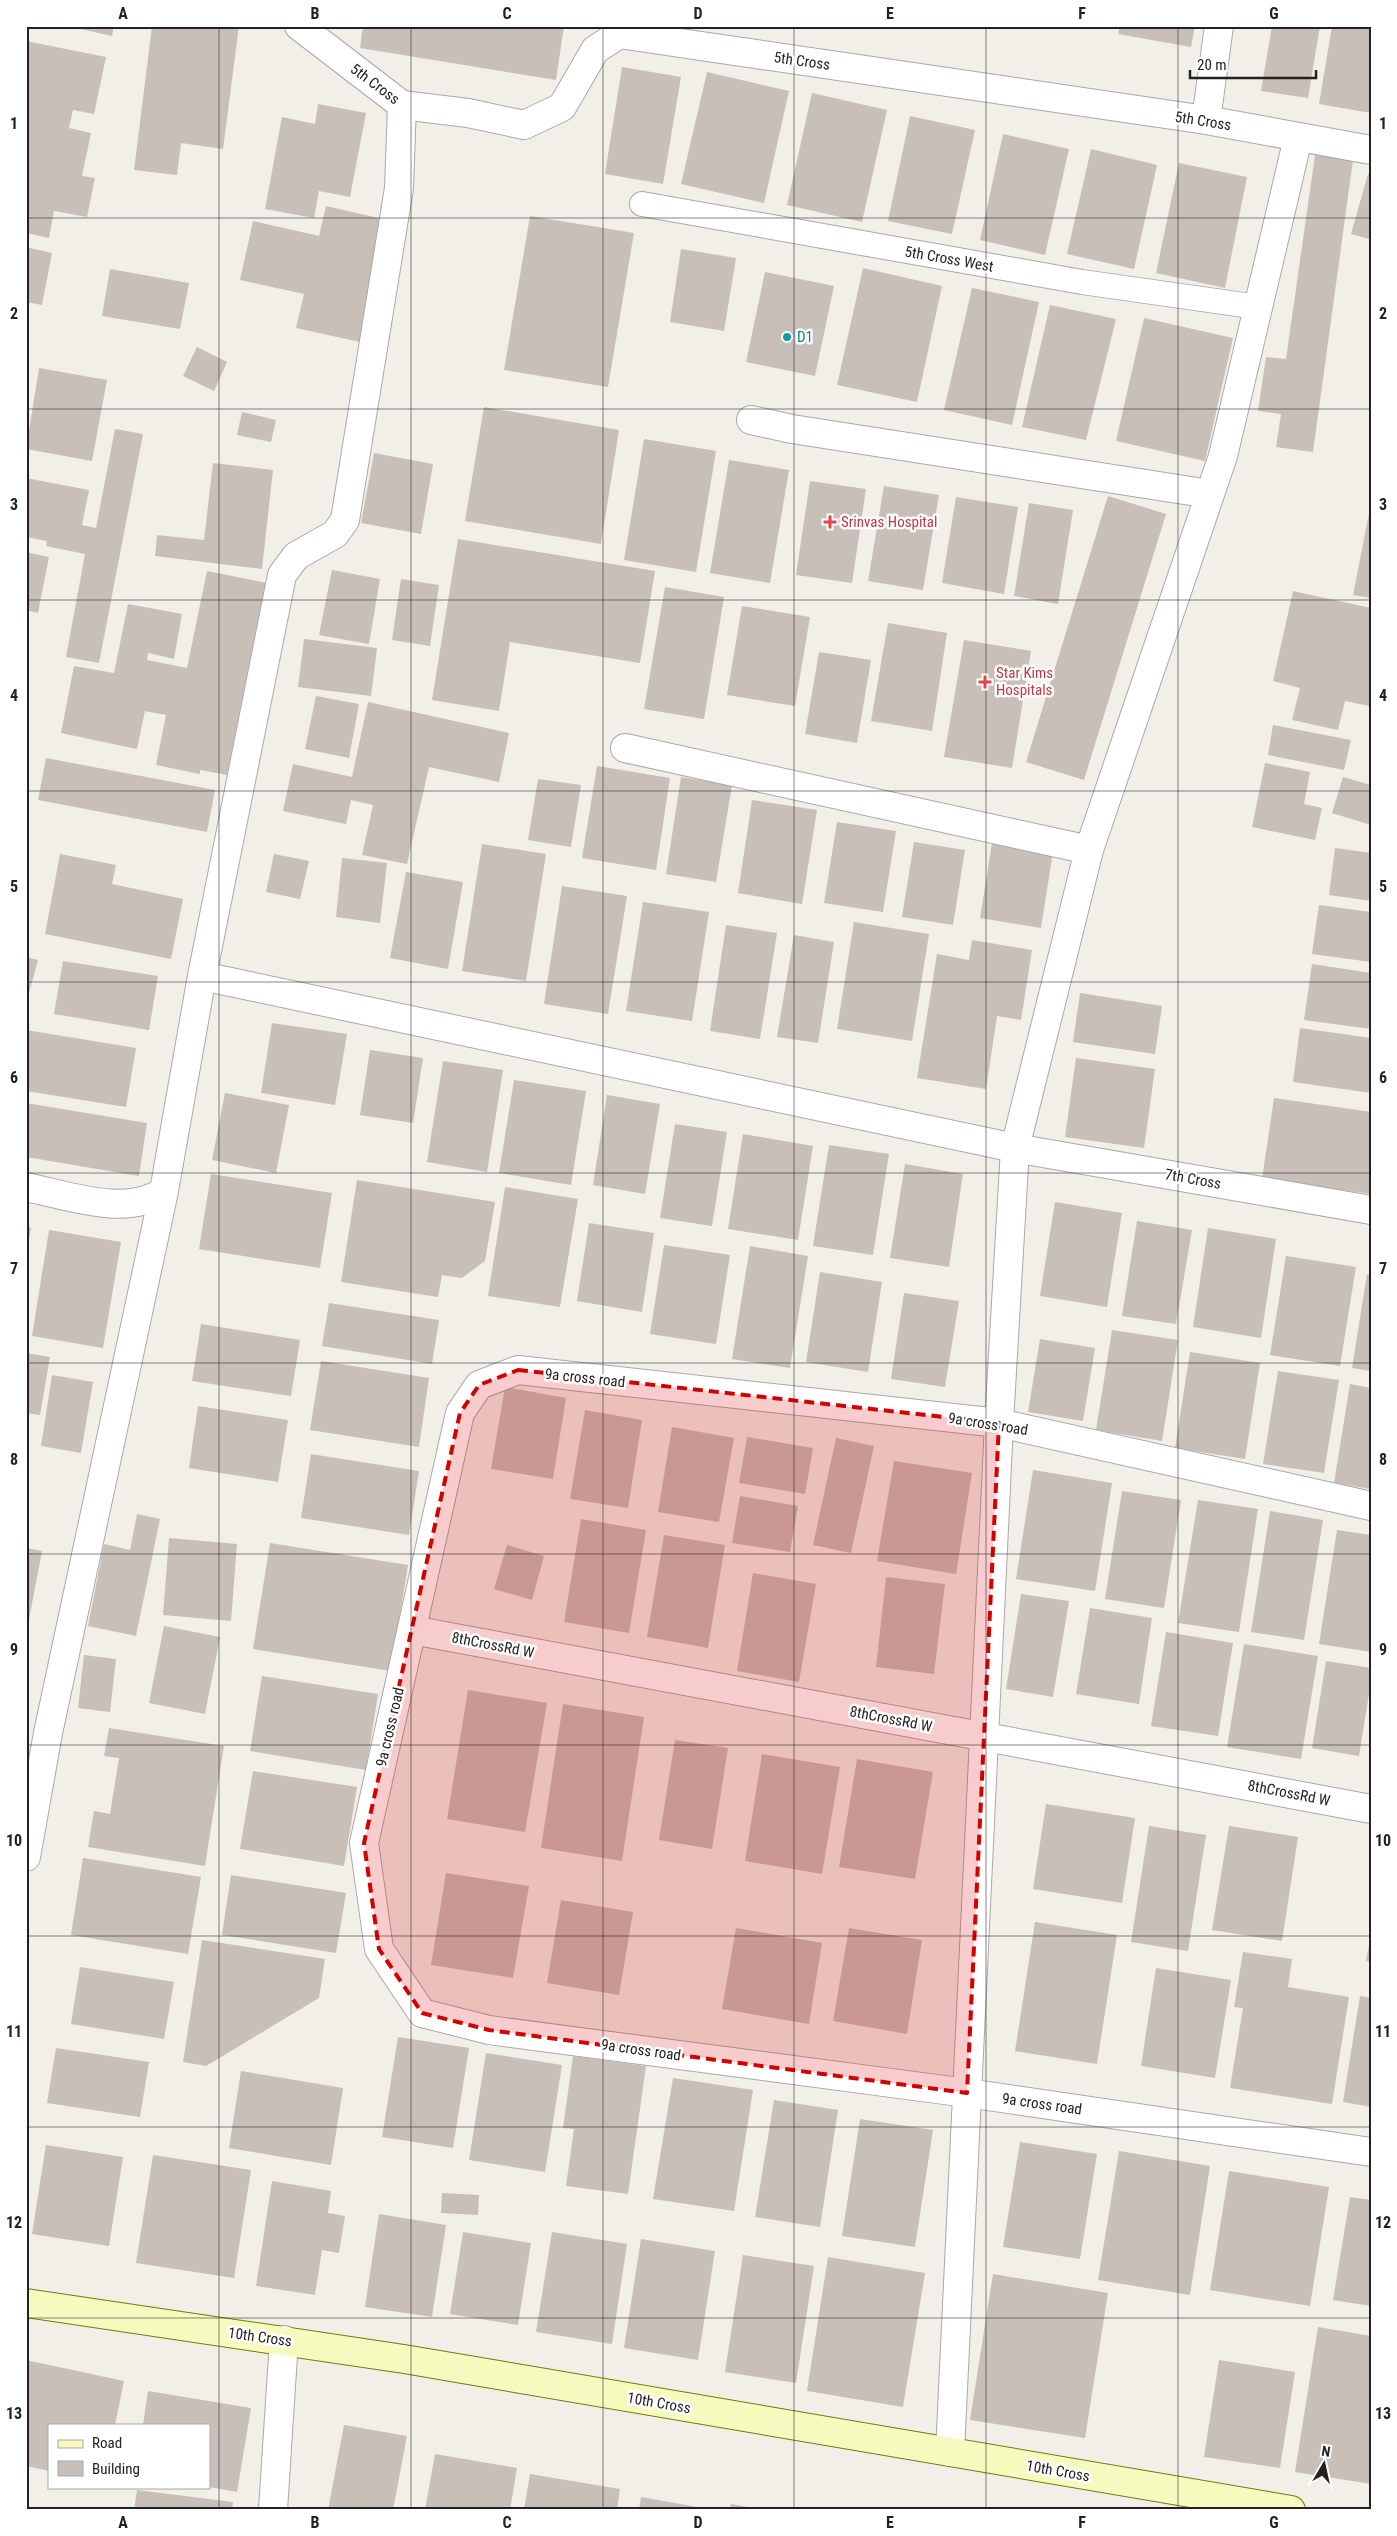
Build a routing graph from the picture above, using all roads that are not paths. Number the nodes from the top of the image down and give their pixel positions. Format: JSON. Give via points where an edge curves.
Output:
{"nodes":[{"id":1,"x":299,"y":26,"type":"edge"},
{"id":2,"x":1219,"y":26,"type":"edge"},
{"id":3,"x":402,"y":105,"type":"junction"},
{"id":4,"x":1206,"y":120,"type":"junction"},
{"id":5,"x":1298,"y":138,"type":"junction"},
{"id":6,"x":1371,"y":150,"type":"edge"},
{"id":7,"x":642,"y":204,"type":"dead end"},
{"id":8,"x":1258,"y":307,"type":"junction"},
{"id":9,"x":751,"y":420,"type":"dead end"},
{"id":10,"x":1210,"y":494,"type":"junction"},
{"id":11,"x":625,"y":748,"type":"dead end"},
{"id":12,"x":1089,"y":850,"type":"junction"},
{"id":13,"x":202,"y":976,"type":"junction"},
{"id":14,"x":1015,"y":1148,"type":"junction"},
{"id":15,"x":26,"y":1187,"type":"edge"},
{"id":16,"x":164,"y":1192,"type":"junction"},
{"id":17,"x":1371,"y":1210,"type":"edge"},
{"id":18,"x":998,"y":1423,"type":"junction"},
{"id":19,"x":1371,"y":1506,"type":"edge"},
{"id":20,"x":412,"y":1630,"type":"junction"},
{"id":21,"x":984,"y":1736,"type":"junction"},
{"id":22,"x":1371,"y":1809,"type":"edge"},
{"id":23,"x":26,"y":1857,"type":"edge"},
{"id":24,"x":967,"y":2093,"type":"junction"},
{"id":25,"x":1371,"y":2152,"type":"edge"},
{"id":26,"x":26,"y":2303,"type":"edge"},
{"id":27,"x":284,"y":2340,"type":"junction"},
{"id":28,"x":950,"y":2452,"type":"junction"},
{"id":29,"x":273,"y":2510,"type":"edge"},
{"id":30,"x":1291,"y":2510,"type":"edge"}],
"edges":[{"from":1,"to":3,"type":"street","name":"5th Cross"},
{"from":2,"to":4,"type":"street"},
{"from":3,"to":4,"type":"street","name":"5th Cross","via":[[468,113],[524,125],[562,107],[594,50],[618,34]]},
{"from":3,"to":13,"type":"street","via":[[399,188],[345,520],[335,534],[296,556],[282,575]]},
{"from":4,"to":5,"type":"street","name":"5th Cross"},
{"from":5,"to":6,"type":"street","name":"5th Cross"},
{"from":5,"to":8,"type":"street"},
{"from":7,"to":8,"type":"lane","name":"5th Cross West","via":[[1082,282]]},
{"from":8,"to":10,"type":"street","via":[[1223,456]]},
{"from":9,"to":10,"type":"street"},
{"from":10,"to":12,"type":"street"},
{"from":11,"to":12,"type":"street"},
{"from":12,"to":14,"type":"street"},
{"from":13,"to":14,"type":"street","name":"7th Cross"},
{"from":13,"to":16,"type":"street"},
{"from":14,"to":17,"type":"street","name":"7th Cross"},
{"from":14,"to":18,"type":"street"},
{"from":15,"to":16,"type":"street","via":[[126,1205],[141,1203]]},
{"from":16,"to":23,"type":"street","via":[[48,1733]]},
{"from":18,"to":19,"type":"street","name":"9a cross road"},
{"from":18,"to":20,"type":"street","name":"9a cross road","via":[[518,1370],[479,1384],[460,1412]]},
{"from":18,"to":21,"type":"street"},
{"from":20,"to":21,"type":"street","name":"8thCrossRd W"},
{"from":20,"to":24,"type":"street","name":"9a cross road","via":[[364,1843],[379,1949],[422,2013],[489,2030]]},
{"from":21,"to":22,"type":"street","name":"8thCrossRd W"},
{"from":21,"to":24,"type":"street"},
{"from":24,"to":25,"type":"street","name":"9a cross road"},
{"from":24,"to":28,"type":"street"},
{"from":26,"to":27,"type":"street","name":"10th Cross"},
{"from":27,"to":28,"type":"street","name":"10th Cross"},
{"from":27,"to":29,"type":"street"},
{"from":28,"to":30,"type":"street","name":"10th Cross"}]}
